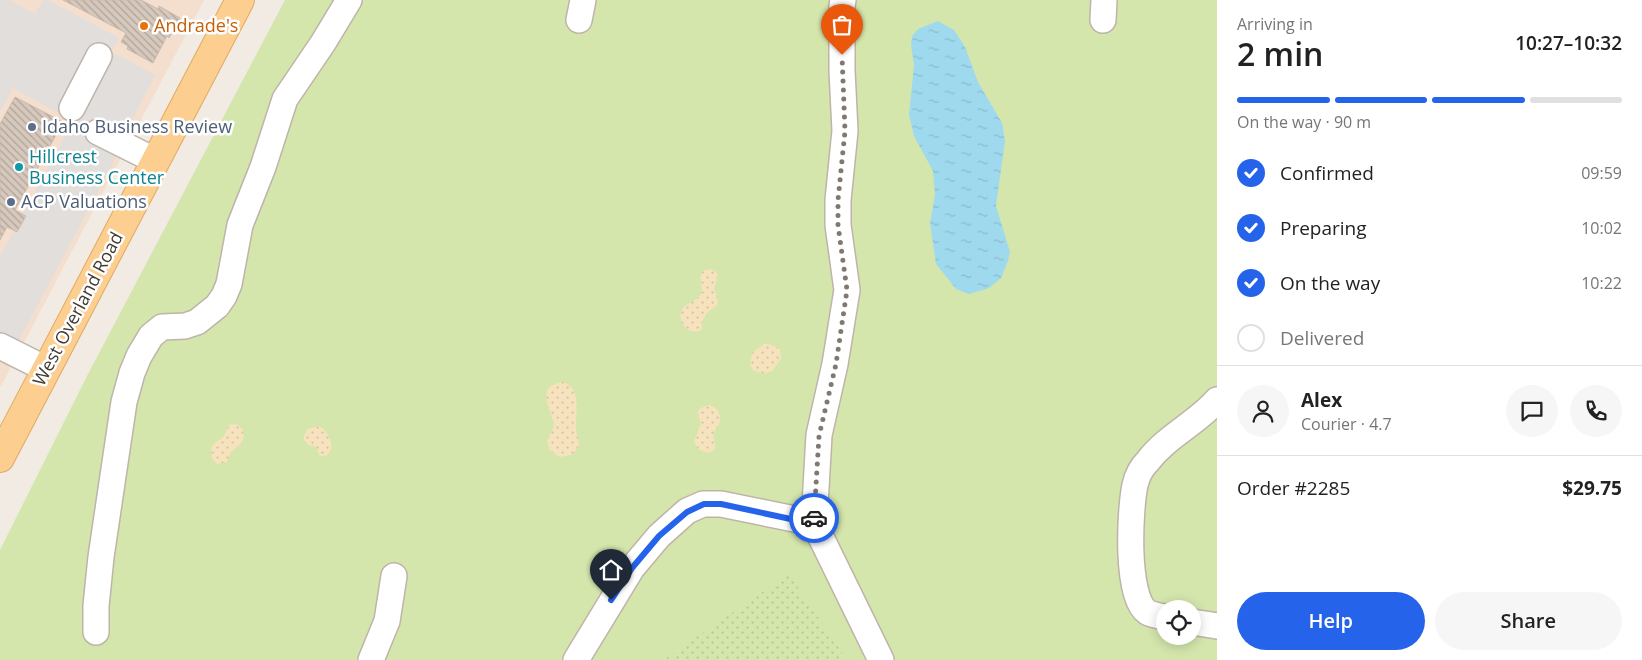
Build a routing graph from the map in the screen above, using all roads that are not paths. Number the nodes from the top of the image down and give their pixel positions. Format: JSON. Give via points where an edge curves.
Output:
{"nodes":[{"id":1,"x":240,"y":0,"type":"edge"},
{"id":2,"x":349,"y":0,"type":"edge"},
{"id":3,"x":844,"y":0,"type":"edge"},
{"id":4,"x":99,"y":56,"type":"dead end"},
{"id":5,"x":72,"y":108,"type":"dead end"},
{"id":6,"x":98,"y":132,"type":"dead end"},
{"id":7,"x":156,"y":161,"type":"junction"},
{"id":8,"x":0,"y":346,"type":"edge"},
{"id":9,"x":46,"y":369,"type":"junction"},
{"id":10,"x":1217,"y":400,"type":"edge"},
{"id":11,"x":0,"y":458,"type":"edge"},
{"id":12,"x":814,"y":524,"type":"junction"},
{"id":13,"x":394,"y":576,"type":"dead end"},
{"id":14,"x":1156,"y":614,"type":"edge"},
{"id":15,"x":1201,"y":623,"type":"edge"},
{"id":16,"x":1217,"y":626,"type":"edge"},
{"id":17,"x":96,"y":632,"type":"dead end"},
{"id":18,"x":371,"y":660,"type":"edge"},
{"id":19,"x":576,"y":660,"type":"edge"},
{"id":20,"x":881,"y":660,"type":"edge"}],
"edges":[{"from":1,"to":7,"type":"main road","name":"West Overland Road"},
{"from":2,"to":17,"type":"lane","via":[[285,100],[240,225],[224,296],[218,306],[197,322],[162,328],[151,336],[132,373],[124,402],[101,557]]},
{"from":3,"to":12,"type":"lane","via":[[842,71],[845,131],[838,225],[847,290],[836,364],[819,436]]},
{"from":4,"to":5,"type":"lane"},
{"from":6,"to":7,"type":"lane"},
{"from":7,"to":9,"type":"main road","name":"West Overland Road"},
{"from":8,"to":9,"type":"lane"},
{"from":9,"to":11,"type":"main road","name":"West Overland Road"},
{"from":10,"to":14,"type":"lane","via":[[1158,449],[1147,461],[1136,484],[1132,513],[1135,594],[1147,612]]},
{"from":12,"to":19,"type":"lane","via":[[721,504],[704,504],[687,512],[659,536],[632,568]]},
{"from":12,"to":20,"type":"lane"},
{"from":13,"to":18,"type":"lane","via":[[387,621]]},
{"from":15,"to":16,"type":"lane"}]}
